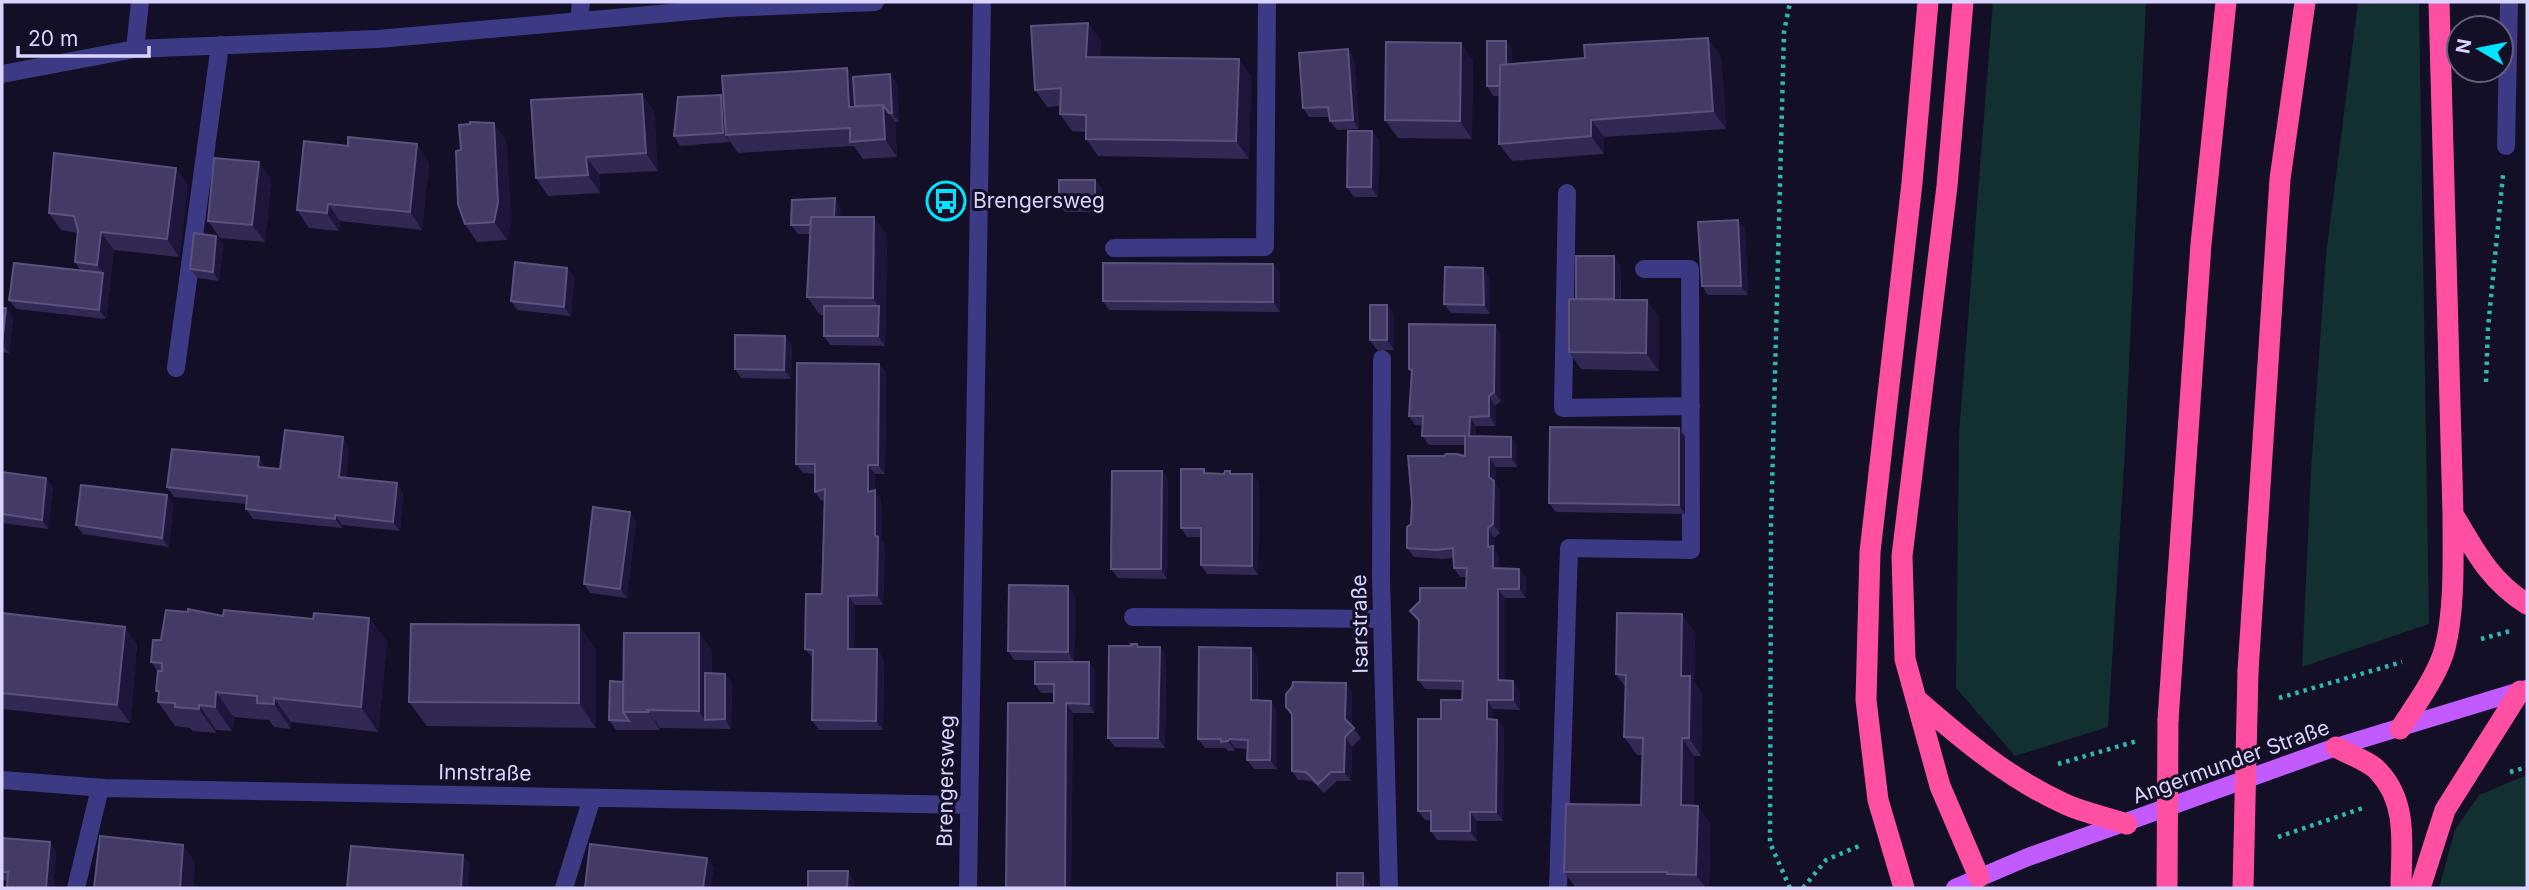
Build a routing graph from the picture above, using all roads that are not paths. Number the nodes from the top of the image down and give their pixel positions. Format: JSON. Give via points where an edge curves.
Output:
{"nodes":[{"id":1,"x":140,"y":2,"type":"edge"},
{"id":2,"x":581,"y":2,"type":"edge"},
{"id":3,"x":875,"y":2,"type":"edge"},
{"id":4,"x":982,"y":2,"type":"edge"},
{"id":5,"x":1267,"y":2,"type":"edge"},
{"id":6,"x":1928,"y":2,"type":"edge"},
{"id":7,"x":1963,"y":2,"type":"edge"},
{"id":8,"x":2226,"y":2,"type":"edge"},
{"id":9,"x":2305,"y":2,"type":"edge"},
{"id":10,"x":2439,"y":2,"type":"edge"},
{"id":11,"x":2509,"y":2,"type":"edge"},
{"id":12,"x":579,"y":21,"type":"junction"},
{"id":13,"x":220,"y":45,"type":"junction"},
{"id":14,"x":135,"y":49,"type":"junction"},
{"id":15,"x":2,"y":74,"type":"edge"},
{"id":16,"x":2506,"y":146,"type":"road end"},
{"id":17,"x":1567,"y":192,"type":"dead end"},
{"id":18,"x":1114,"y":248,"type":"dead end"},
{"id":19,"x":1644,"y":269,"type":"dead end"},
{"id":20,"x":1382,"y":359,"type":"dead end"},
{"id":21,"x":176,"y":368,"type":"dead end"},
{"id":22,"x":1691,"y":406,"type":"junction"},
{"id":23,"x":2453,"y":514,"type":"junction"},
{"id":24,"x":2527,"y":604,"type":"edge"},
{"id":25,"x":1133,"y":617,"type":"dead end"},
{"id":26,"x":1382,"y":619,"type":"junction"},
{"id":27,"x":2523,"y":690,"type":"edge"},
{"id":28,"x":1916,"y":699,"type":"junction"},
{"id":29,"x":2400,"y":729,"type":"junction"},
{"id":30,"x":2336,"y":747,"type":"junction"},
{"id":31,"x":2,"y":780,"type":"edge"},
{"id":32,"x":100,"y":788,"type":"junction"},
{"id":33,"x":593,"y":798,"type":"junction"},
{"id":34,"x":968,"y":805,"type":"junction"},
{"id":35,"x":2127,"y":824,"type":"junction"},
{"id":36,"x":1981,"y":883,"type":"edge"},
{"id":37,"x":76,"y":888,"type":"edge"},
{"id":38,"x":564,"y":888,"type":"edge"},
{"id":39,"x":968,"y":888,"type":"edge"},
{"id":40,"x":1389,"y":888,"type":"edge"},
{"id":41,"x":1558,"y":888,"type":"edge"},
{"id":42,"x":1904,"y":888,"type":"edge"},
{"id":43,"x":1955,"y":888,"type":"edge"},
{"id":44,"x":2167,"y":888,"type":"edge"},
{"id":45,"x":2243,"y":888,"type":"edge"},
{"id":46,"x":2401,"y":888,"type":"edge"},
{"id":47,"x":2420,"y":888,"type":"edge"}],
"edges":[{"from":1,"to":14,"type":"street"},
{"from":2,"to":12,"type":"street"},
{"from":3,"to":12,"type":"street","via":[[726,8]]},
{"from":4,"to":34,"type":"street","name":"Brengersweg"},
{"from":5,"to":18,"type":"street","via":[[1265,247]]},
{"from":6,"to":42,"type":"highway","via":[[1870,552],[1866,700],[1878,800]]},
{"from":7,"to":28,"type":"highway","via":[[1947,186],[1902,556],[1905,659]]},
{"from":8,"to":44,"type":"highway","bridge":true,"via":[[2201,244],[2168,720]]},
{"from":9,"to":45,"type":"highway","bridge":true,"via":[[2280,179],[2248,671]]},
{"from":10,"to":23,"type":"highway"},
{"from":11,"to":16,"type":"street"},
{"from":12,"to":13,"type":"street","via":[[378,39]]},
{"from":13,"to":14,"type":"street"},
{"from":13,"to":21,"type":"street"},
{"from":14,"to":15,"type":"street"},
{"from":17,"to":22,"type":"street","via":[[1563,408]]},
{"from":19,"to":22,"type":"street","via":[[1690,269]]},
{"from":20,"to":26,"type":"street","name":"Isarstraße"},
{"from":22,"to":41,"type":"street","via":[[1691,550],[1569,548]]},
{"from":23,"to":24,"type":"highway","via":[[2505,591]]},
{"from":23,"to":29,"type":"highway","via":[[2445,649]]},
{"from":25,"to":26,"type":"street"},
{"from":26,"to":40,"type":"street","name":"Isarstraße"},
{"from":27,"to":29,"type":"main road","name":"Angermunder Straße"},
{"from":27,"to":47,"type":"highway","via":[[2445,810]]},
{"from":28,"to":35,"type":"highway","via":[[2015,777],[2066,804]]},
{"from":28,"to":36,"type":"highway","via":[[1940,786]]},
{"from":29,"to":30,"type":"main road","name":"Angermunder Straße"},
{"from":30,"to":35,"type":"main road","name":"Angermunder Straße"},
{"from":30,"to":46,"type":"highway","via":[[2378,771],[2396,796],[2401,811]]},
{"from":31,"to":32,"type":"street","name":"Innstraße"},
{"from":32,"to":33,"type":"street","name":"Innstraße"},
{"from":32,"to":37,"type":"street"},
{"from":33,"to":34,"type":"street","name":"Innstraße"},
{"from":33,"to":38,"type":"street"},
{"from":34,"to":39,"type":"street","name":"Brengersweg"},
{"from":35,"to":36,"type":"main road","name":"Angermunder Straße","via":[[2028,857]]},
{"from":36,"to":43,"type":"main road","name":"Angermunder Straße"}]}
